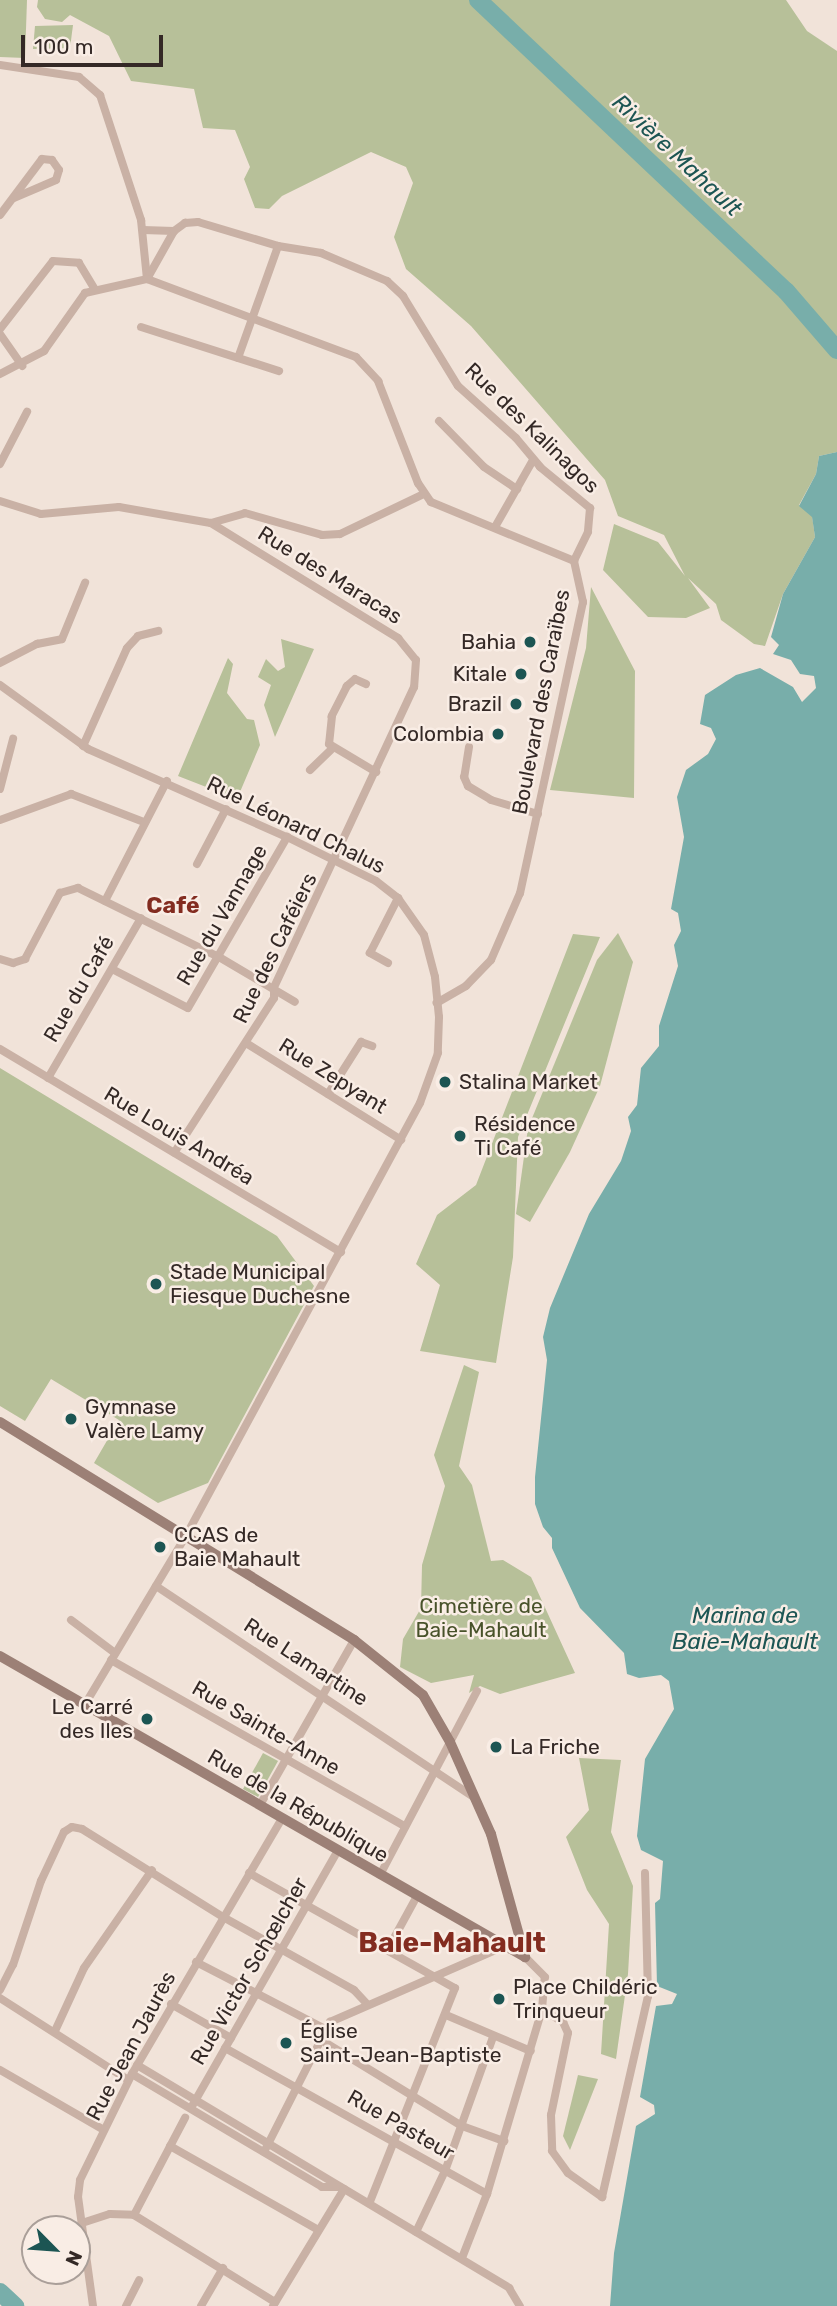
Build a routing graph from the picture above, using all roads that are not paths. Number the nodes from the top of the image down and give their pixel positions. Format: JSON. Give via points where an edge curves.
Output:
{"nodes":[{"id":1,"x":0,"y":65,"type":"edge"},
{"id":2,"x":14,"y":198,"type":"junction"},
{"id":3,"x":0,"y":215,"type":"edge"},
{"id":4,"x":143,"y":230,"type":"junction"},
{"id":5,"x":174,"y":231,"type":"junction"},
{"id":6,"x":278,"y":246,"type":"junction"},
{"id":7,"x":147,"y":279,"type":"junction"},
{"id":8,"x":94,"y":288,"type":"junction"},
{"id":9,"x":250,"y":317,"type":"junction"},
{"id":10,"x":141,"y":327,"type":"dead end"},
{"id":11,"x":0,"y":332,"type":"edge"},
{"id":12,"x":238,"y":358,"type":"junction"},
{"id":13,"x":22,"y":366,"type":"junction"},
{"id":14,"x":279,"y":371,"type":"dead end"},
{"id":15,"x":0,"y":374,"type":"edge"},
{"id":16,"x":27,"y":412,"type":"dead end"},
{"id":17,"x":439,"y":421,"type":"dead end"},
{"id":18,"x":533,"y":460,"type":"junction"},
{"id":19,"x":0,"y":464,"type":"edge"},
{"id":20,"x":517,"y":489,"type":"junction"},
{"id":21,"x":424,"y":494,"type":"junction"},
{"id":22,"x":0,"y":501,"type":"edge"},
{"id":23,"x":211,"y":523,"type":"junction"},
{"id":24,"x":495,"y":527,"type":"junction"},
{"id":25,"x":574,"y":561,"type":"junction"},
{"id":26,"x":85,"y":583,"type":"dead end"},
{"id":27,"x":158,"y":631,"type":"dead end"},
{"id":28,"x":0,"y":663,"type":"edge"},
{"id":29,"x":366,"y":684,"type":"dead end"},
{"id":30,"x":0,"y":687,"type":"edge"},
{"id":31,"x":13,"y":739,"type":"dead end"},
{"id":32,"x":83,"y":747,"type":"junction"},
{"id":33,"x":469,"y":747,"type":"dead end"},
{"id":34,"x":331,"y":750,"type":"junction"},
{"id":35,"x":310,"y":771,"type":"dead end"},
{"id":36,"x":376,"y":772,"type":"junction"},
{"id":37,"x":167,"y":781,"type":"junction"},
{"id":38,"x":0,"y":789,"type":"edge"},
{"id":39,"x":226,"y":809,"type":"junction"},
{"id":40,"x":538,"y":814,"type":"junction"},
{"id":41,"x":0,"y":820,"type":"edge"},
{"id":42,"x":144,"y":822,"type":"junction"},
{"id":43,"x":287,"y":837,"type":"junction"},
{"id":44,"x":336,"y":862,"type":"junction"},
{"id":45,"x":197,"y":864,"type":"dead end"},
{"id":46,"x":398,"y":898,"type":"junction"},
{"id":47,"x":105,"y":901,"type":"junction"},
{"id":48,"x":141,"y":918,"type":"junction"},
{"id":49,"x":219,"y":957,"type":"junction"},
{"id":50,"x":0,"y":959,"type":"edge"},
{"id":51,"x":388,"y":963,"type":"dead end"},
{"id":52,"x":112,"y":969,"type":"junction"},
{"id":53,"x":436,"y":986,"type":"junction"},
{"id":54,"x":274,"y":987,"type":"junction"},
{"id":55,"x":456,"y":990,"type":"junction"},
{"id":56,"x":295,"y":1002,"type":"dead end"},
{"id":57,"x":438,"y":1003,"type":"junction"},
{"id":58,"x":246,"y":1042,"type":"junction"},
{"id":59,"x":372,"y":1046,"type":"dead end"},
{"id":60,"x":0,"y":1049,"type":"edge"},
{"id":61,"x":48,"y":1078,"type":"junction"},
{"id":62,"x":328,"y":1094,"type":"junction"},
{"id":63,"x":401,"y":1140,"type":"junction"},
{"id":64,"x":174,"y":1153,"type":"junction"},
{"id":65,"x":341,"y":1252,"type":"junction"},
{"id":66,"x":0,"y":1422,"type":"edge"},
{"id":67,"x":187,"y":1534,"type":"junction"},
{"id":68,"x":156,"y":1586,"type":"junction"},
{"id":69,"x":71,"y":1620,"type":"dead end"},
{"id":70,"x":354,"y":1640,"type":"junction"},
{"id":71,"x":0,"y":1656,"type":"edge"},
{"id":72,"x":113,"y":1656,"type":"junction"},
{"id":73,"x":477,"y":1691,"type":"dead end"},
{"id":74,"x":324,"y":1694,"type":"junction"},
{"id":75,"x":86,"y":1703,"type":"junction"},
{"id":76,"x":450,"y":1742,"type":"junction"},
{"id":77,"x":286,"y":1760,"type":"junction"},
{"id":78,"x":436,"y":1770,"type":"junction"},
{"id":79,"x":475,"y":1797,"type":"junction"},
{"id":80,"x":260,"y":1805,"type":"junction"},
{"id":81,"x":281,"y":1821,"type":"junction"},
{"id":82,"x":405,"y":1826,"type":"junction"},
{"id":83,"x":337,"y":1852,"type":"junction"},
{"id":84,"x":152,"y":1870,"type":"junction"},
{"id":85,"x":249,"y":1873,"type":"junction"},
{"id":86,"x":645,"y":1873,"type":"dead end"},
{"id":87,"x":380,"y":1875,"type":"junction"},
{"id":88,"x":417,"y":1896,"type":"junction"},
{"id":89,"x":308,"y":1905,"type":"junction"},
{"id":90,"x":223,"y":1917,"type":"junction"},
{"id":91,"x":507,"y":1945,"type":"junction"},
{"id":92,"x":284,"y":1949,"type":"junction"},
{"id":93,"x":388,"y":1949,"type":"junction"},
{"id":94,"x":525,"y":1957,"type":"junction"},
{"id":95,"x":196,"y":1962,"type":"junction"},
{"id":96,"x":432,"y":1975,"type":"junction"},
{"id":97,"x":0,"y":1990,"type":"edge"},
{"id":98,"x":257,"y":1996,"type":"junction"},
{"id":99,"x":0,"y":1998,"type":"edge"},
{"id":100,"x":171,"y":2004,"type":"junction"},
{"id":101,"x":367,"y":2004,"type":"junction"},
{"id":102,"x":542,"y":2008,"type":"junction"},
{"id":103,"x":446,"y":2015,"type":"junction"},
{"id":104,"x":325,"y":2029,"type":"junction"},
{"id":105,"x":55,"y":2031,"type":"junction"},
{"id":106,"x":493,"y":2037,"type":"junction"},
{"id":107,"x":231,"y":2038,"type":"junction"},
{"id":108,"x":321,"y":2040,"type":"junction"},
{"id":109,"x":225,"y":2048,"type":"junction"},
{"id":110,"x":531,"y":2051,"type":"junction"},
{"id":111,"x":137,"y":2065,"type":"junction"},
{"id":112,"x":0,"y":2070,"type":"edge"},
{"id":113,"x":130,"y":2077,"type":"junction"},
{"id":114,"x":298,"y":2086,"type":"junction"},
{"id":115,"x":414,"y":2097,"type":"junction"},
{"id":116,"x":193,"y":2104,"type":"junction"},
{"id":117,"x":185,"y":2118,"type":"dead end"},
{"id":118,"x":462,"y":2126,"type":"junction"},
{"id":119,"x":104,"y":2130,"type":"junction"},
{"id":120,"x":504,"y":2141,"type":"junction"},
{"id":121,"x":395,"y":2143,"type":"junction"},
{"id":122,"x":170,"y":2146,"type":"junction"},
{"id":123,"x":267,"y":2147,"type":"junction"},
{"id":124,"x":444,"y":2171,"type":"junction"},
{"id":125,"x":342,"y":2188,"type":"junction"},
{"id":126,"x":487,"y":2194,"type":"junction"},
{"id":127,"x":369,"y":2204,"type":"junction"},
{"id":128,"x":81,"y":2215,"type":"edge"},
{"id":129,"x":134,"y":2215,"type":"junction"},
{"id":130,"x":91,"y":2220,"type":"edge"},
{"id":131,"x":317,"y":2229,"type":"junction"},
{"id":132,"x":416,"y":2232,"type":"junction"},
{"id":133,"x":462,"y":2259,"type":"junction"},
{"id":134,"x":223,"y":2268,"type":"junction"},
{"id":135,"x":139,"y":2280,"type":"dead end"},
{"id":136,"x":90,"y":2285,"type":"edge"},
{"id":137,"x":274,"y":2304,"type":"edge"},
{"id":138,"x":93,"y":2306,"type":"edge"},
{"id":139,"x":126,"y":2306,"type":"edge"},
{"id":140,"x":201,"y":2306,"type":"edge"},
{"id":141,"x":520,"y":2306,"type":"edge"}],
"edges":[{"from":1,"to":4,"type":"street","via":[[79,77],[95,88]]},
{"from":2,"to":2,"type":"street","via":[[57,180],[60,170],[52,160],[41,159]]},
{"from":2,"to":3,"type":"street"},
{"from":4,"to":5,"type":"street","name":"Rue des Kalinagos"},
{"from":4,"to":7,"type":"street"},
{"from":5,"to":6,"type":"street","name":"Rue des Kalinagos","via":[[185,223],[198,222]]},
{"from":5,"to":7,"type":"street"},
{"from":6,"to":9,"type":"street"},
{"from":6,"to":18,"type":"street","name":"Rue des Kalinagos","via":[[321,253],[387,281],[402,296],[458,386],[516,438]]},
{"from":7,"to":8,"type":"street"},
{"from":7,"to":9,"type":"street"},
{"from":8,"to":11,"type":"street","via":[[79,263],[53,261]]},
{"from":8,"to":13,"type":"street","via":[[72,307],[44,351]]},
{"from":9,"to":12,"type":"street"},
{"from":9,"to":21,"type":"street","via":[[336,347],[365,364],[382,389]]},
{"from":10,"to":12,"type":"street"},
{"from":11,"to":13,"type":"street"},
{"from":12,"to":14,"type":"street"},
{"from":13,"to":15,"type":"street"},
{"from":16,"to":19,"type":"street"},
{"from":17,"to":20,"type":"street","via":[[484,467]]},
{"from":18,"to":20,"type":"street"},
{"from":18,"to":25,"type":"street","name":"Rue des Kalinagos","via":[[590,508],[588,532]]},
{"from":20,"to":24,"type":"street"},
{"from":21,"to":23,"type":"street","via":[[340,534],[322,535],[244,513]]},
{"from":21,"to":24,"type":"street","name":"Boulevard des Caraïbes","via":[[431,502]]},
{"from":22,"to":23,"type":"street","via":[[41,514],[119,507]]},
{"from":23,"to":36,"type":"street","name":"Rue des Maracas","via":[[398,638],[416,660],[414,687]]},
{"from":24,"to":25,"type":"street","name":"Boulevard des Caraïbes"},
{"from":25,"to":40,"type":"street","name":"Boulevard des Caraïbes","via":[[583,602]]},
{"from":26,"to":28,"type":"street","via":[[64,637]]},
{"from":27,"to":32,"type":"street","via":[[138,636],[127,648]]},
{"from":29,"to":34,"type":"street","via":[[355,679],[347,686],[328,729]]},
{"from":30,"to":32,"type":"street","name":"Rue Léonard Chalus"},
{"from":31,"to":38,"type":"street"},
{"from":32,"to":37,"type":"street","name":"Rue Léonard Chalus"},
{"from":33,"to":40,"type":"street","via":[[464,777],[468,786],[491,800]]},
{"from":34,"to":35,"type":"street"},
{"from":34,"to":36,"type":"street"},
{"from":36,"to":44,"type":"street","name":"Rue des Maracas"},
{"from":37,"to":39,"type":"street","name":"Rue Léonard Chalus"},
{"from":37,"to":42,"type":"street"},
{"from":39,"to":43,"type":"street","name":"Rue Léonard Chalus"},
{"from":39,"to":45,"type":"street"},
{"from":40,"to":55,"type":"street","name":"Boulevard des Caraïbes","via":[[520,893],[504,936],[484,969]]},
{"from":41,"to":42,"type":"street","via":[[71,794]]},
{"from":42,"to":47,"type":"street"},
{"from":43,"to":44,"type":"street","name":"Rue Léonard Chalus"},
{"from":43,"to":49,"type":"street","name":"Rue du Vannage"},
{"from":44,"to":46,"type":"street","name":"Rue Léonard Chalus"},
{"from":44,"to":54,"type":"street","name":"Rue des Caféiers"},
{"from":46,"to":51,"type":"street","via":[[370,953]]},
{"from":46,"to":53,"type":"street","name":"Rue Léonard Chalus","via":[[424,935]]},
{"from":47,"to":48,"type":"street"},
{"from":47,"to":50,"type":"street","via":[[78,888],[62,891],[29,955],[18,962]]},
{"from":48,"to":49,"type":"street"},
{"from":48,"to":52,"type":"street","name":"Rue du Café"},
{"from":49,"to":52,"type":"street","name":"Rue du Vannage","via":[[185,1010]]},
{"from":49,"to":54,"type":"street"},
{"from":52,"to":61,"type":"street","name":"Rue du Café"},
{"from":53,"to":55,"type":"street"},
{"from":53,"to":57,"type":"street","name":"Rue Léonard Chalus"},
{"from":54,"to":56,"type":"street"},
{"from":54,"to":58,"type":"street","name":"Rue des Caféiers","via":[[274,998]]},
{"from":55,"to":57,"type":"street","name":"Boulevard des Caraïbes"},
{"from":57,"to":63,"type":"street","name":"Rue Léonard Chalus","via":[[434,1068]]},
{"from":58,"to":62,"type":"street","name":"Rue Zepyant"},
{"from":58,"to":64,"type":"street","name":"Rue des Caféiers"},
{"from":59,"to":62,"type":"street","via":[[361,1042]]},
{"from":60,"to":61,"type":"street","name":"Rue Louis Andréa"},
{"from":61,"to":64,"type":"street","name":"Rue Louis Andréa"},
{"from":62,"to":63,"type":"street","name":"Rue Zepyant"},
{"from":63,"to":65,"type":"street","name":"Rue Léonard Chalus"},
{"from":64,"to":65,"type":"street","name":"Rue Louis Andréa"},
{"from":65,"to":67,"type":"street","name":"Rue Léonard Chalus"},
{"from":66,"to":67,"type":"street"},
{"from":67,"to":68,"type":"street","name":"Rue Léonard Chalus"},
{"from":67,"to":70,"type":"street"},
{"from":68,"to":72,"type":"street","name":"Rue Léonard Chalus"},
{"from":68,"to":74,"type":"street","name":"Rue Lamartine"},
{"from":69,"to":72,"type":"street","name":"Rue Sainte-Anne"},
{"from":70,"to":74,"type":"street"},
{"from":70,"to":76,"type":"street","via":[[423,1695]]},
{"from":71,"to":75,"type":"street","name":"Rue de la République"},
{"from":72,"to":75,"type":"street","name":"Rue Léonard Chalus"},
{"from":72,"to":77,"type":"street","name":"Rue Sainte-Anne"},
{"from":73,"to":76,"type":"street"},
{"from":74,"to":77,"type":"street"},
{"from":74,"to":78,"type":"street","name":"Rue Lamartine"},
{"from":75,"to":80,"type":"street","name":"Rue de la République","via":[[132,1735]]},
{"from":76,"to":78,"type":"street"},
{"from":76,"to":79,"type":"street"},
{"from":77,"to":80,"type":"street"},
{"from":77,"to":82,"type":"street","name":"Rue Sainte-Anne"},
{"from":78,"to":79,"type":"street","name":"Rue Lamartine"},
{"from":78,"to":82,"type":"street"},
{"from":79,"to":94,"type":"street","via":[[505,1877]]},
{"from":80,"to":81,"type":"street","name":"Rue de la République"},
{"from":81,"to":83,"type":"street","name":"Rue de la République"},
{"from":81,"to":85,"type":"street","name":"Rue Jean Jaurès"},
{"from":82,"to":87,"type":"street"},
{"from":83,"to":87,"type":"street","name":"Rue de la République"},
{"from":83,"to":89,"type":"street","name":"Rue Victor Schœlcher"},
{"from":84,"to":90,"type":"street"},
{"from":84,"to":97,"type":"street","via":[[82,1829],[66,1829]]},
{"from":84,"to":105,"type":"street","via":[[84,1968]]},
{"from":85,"to":89,"type":"street"},
{"from":85,"to":90,"type":"street","name":"Rue Jean Jaurès"},
{"from":86,"to":102,"type":"street","via":[[648,1996],[602,2197],[568,2173],[552,2151],[551,2115],[568,2033],[560,2019]]},
{"from":87,"to":88,"type":"street","name":"Rue de la République"},
{"from":88,"to":91,"type":"street","name":"Rue de la République"},
{"from":88,"to":93,"type":"street"},
{"from":89,"to":92,"type":"street","name":"Rue Victor Schœlcher"},
{"from":89,"to":93,"type":"street"},
{"from":90,"to":92,"type":"street"},
{"from":90,"to":95,"type":"street","name":"Rue Jean Jaurès"},
{"from":91,"to":94,"type":"street","name":"Rue de la République"},
{"from":91,"to":96,"type":"street"},
{"from":92,"to":98,"type":"street","name":"Rue Victor Schœlcher"},
{"from":92,"to":101,"type":"street","via":[[354,1990]]},
{"from":93,"to":96,"type":"street"},
{"from":94,"to":102,"type":"street","name":"Rue de la République","via":[[545,1977]]},
{"from":95,"to":98,"type":"street"},
{"from":95,"to":100,"type":"street","name":"Rue Jean Jaurès"},
{"from":96,"to":101,"type":"street"},
{"from":96,"to":103,"type":"street","via":[[455,1988]]},
{"from":98,"to":104,"type":"street"},
{"from":98,"to":107,"type":"street","name":"Rue Victor Schœlcher"},
{"from":99,"to":105,"type":"street"},
{"from":100,"to":107,"type":"street"},
{"from":100,"to":111,"type":"street","name":"Rue Jean Jaurès"},
{"from":101,"to":104,"type":"street"},
{"from":102,"to":110,"type":"street"},
{"from":103,"to":106,"type":"street"},
{"from":103,"to":115,"type":"street"},
{"from":104,"to":108,"type":"street"},
{"from":105,"to":113,"type":"street"},
{"from":106,"to":110,"type":"street"},
{"from":106,"to":118,"type":"street"},
{"from":107,"to":109,"type":"street","name":"Rue Victor Schœlcher"},
{"from":108,"to":114,"type":"street"},
{"from":108,"to":115,"type":"street"},
{"from":109,"to":114,"type":"street","name":"Rue Pasteur"},
{"from":109,"to":116,"type":"street","name":"Rue Victor Schœlcher"},
{"from":110,"to":120,"type":"street"},
{"from":111,"to":113,"type":"street","name":"Rue Jean Jaurès"},
{"from":111,"to":116,"type":"street"},
{"from":112,"to":119,"type":"street"},
{"from":113,"to":116,"type":"street"},
{"from":113,"to":119,"type":"street","name":"Rue Jean Jaurès"},
{"from":114,"to":121,"type":"street","name":"Rue Pasteur"},
{"from":114,"to":123,"type":"street"},
{"from":115,"to":118,"type":"street"},
{"from":115,"to":121,"type":"street"},
{"from":116,"to":123,"type":"street"},
{"from":117,"to":122,"type":"street"},
{"from":118,"to":120,"type":"street"},
{"from":118,"to":124,"type":"street"},
{"from":119,"to":128,"type":"street","name":"Rue Jean Jaurès","via":[[78,2186]]},
{"from":120,"to":126,"type":"street"},
{"from":121,"to":124,"type":"street","name":"Rue Pasteur"},
{"from":121,"to":127,"type":"street"},
{"from":122,"to":129,"type":"street"},
{"from":122,"to":131,"type":"street"},
{"from":123,"to":125,"type":"street"},
{"from":124,"to":126,"type":"street","name":"Rue Pasteur"},
{"from":124,"to":132,"type":"street"},
{"from":125,"to":127,"type":"street"},
{"from":125,"to":131,"type":"street"},
{"from":126,"to":133,"type":"street"},
{"from":127,"to":132,"type":"street"},
{"from":129,"to":130,"type":"street","via":[[110,2214]]},
{"from":129,"to":134,"type":"street"},
{"from":131,"to":137,"type":"street"},
{"from":132,"to":133,"type":"street"},
{"from":133,"to":141,"type":"street","via":[[509,2288]]},
{"from":134,"to":137,"type":"street"},
{"from":134,"to":140,"type":"street"},
{"from":135,"to":139,"type":"street"},
{"from":136,"to":138,"type":"street","name":"Rue Jean Jaurès"}]}
